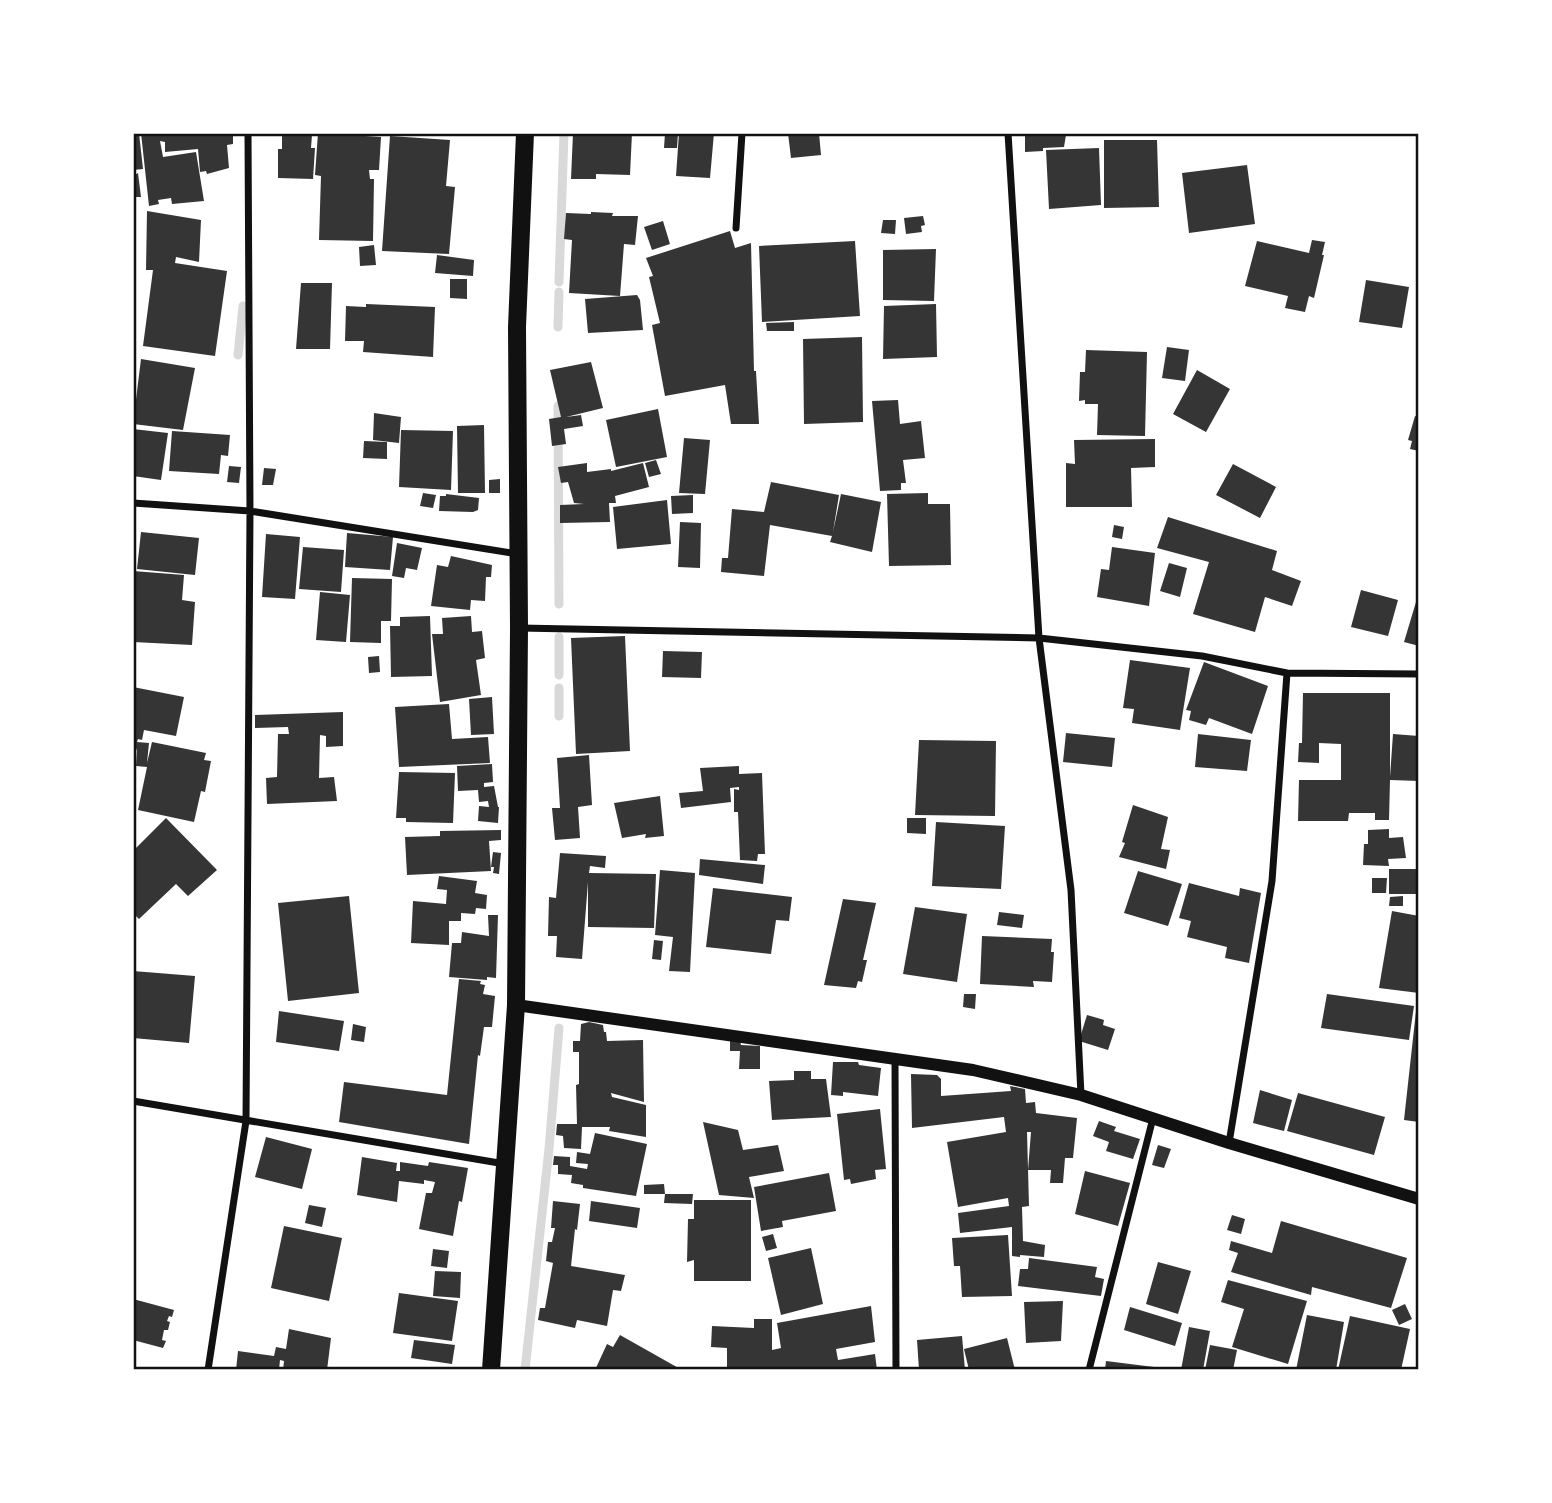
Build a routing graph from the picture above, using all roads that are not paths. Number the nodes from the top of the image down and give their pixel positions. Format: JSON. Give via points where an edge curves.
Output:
{"nodes":[{"id":1,"x":248,"y":133,"type":"edge"},
{"id":2,"x":525,"y":133,"type":"edge"},
{"id":3,"x":743,"y":133,"type":"edge"},
{"id":4,"x":1008,"y":133,"type":"edge"},
{"id":5,"x":736,"y":228,"type":"dead end"},
{"id":6,"x":133,"y":503,"type":"edge"},
{"id":7,"x":250,"y":511,"type":"junction"},
{"id":8,"x":519,"y":554,"type":"junction"},
{"id":9,"x":519,"y":628,"type":"junction"},
{"id":10,"x":1039,"y":638,"type":"junction"},
{"id":11,"x":1287,"y":673,"type":"junction"},
{"id":12,"x":1419,"y":674,"type":"edge"},
{"id":13,"x":516,"y":1005,"type":"junction"},
{"id":14,"x":895,"y":1058,"type":"junction"},
{"id":15,"x":1081,"y":1096,"type":"junction"},
{"id":16,"x":133,"y":1101,"type":"edge"},
{"id":17,"x":1153,"y":1118,"type":"junction"},
{"id":18,"x":246,"y":1121,"type":"junction"},
{"id":19,"x":1229,"y":1143,"type":"junction"},
{"id":20,"x":506,"y":1164,"type":"junction"},
{"id":21,"x":1419,"y":1199,"type":"edge"},
{"id":22,"x":208,"y":1370,"type":"edge"},
{"id":23,"x":491,"y":1370,"type":"edge"},
{"id":24,"x":896,"y":1370,"type":"edge"},
{"id":25,"x":1089,"y":1370,"type":"edge"}],
"edges":[{"from":1,"to":7,"type":"street"},
{"from":2,"to":8,"type":"main road","via":[[517,327]]},
{"from":3,"to":5,"type":"street"},
{"from":4,"to":10,"type":"street"},
{"from":6,"to":7,"type":"street"},
{"from":7,"to":8,"type":"street"},
{"from":7,"to":18,"type":"street"},
{"from":8,"to":9,"type":"main road"},
{"from":9,"to":10,"type":"street"},
{"from":9,"to":13,"type":"main road"},
{"from":10,"to":11,"type":"street","via":[[1202,656]]},
{"from":10,"to":15,"type":"street","via":[[1071,890]]},
{"from":11,"to":12,"type":"street"},
{"from":11,"to":19,"type":"street","via":[[1272,881]]},
{"from":13,"to":14,"type":"street"},
{"from":13,"to":20,"type":"main road"},
{"from":14,"to":15,"type":"street","via":[[973,1070]]},
{"from":14,"to":24,"type":"street"},
{"from":15,"to":17,"type":"street"},
{"from":16,"to":18,"type":"street"},
{"from":17,"to":19,"type":"street"},
{"from":17,"to":25,"type":"street"},
{"from":18,"to":20,"type":"street"},
{"from":18,"to":22,"type":"street"},
{"from":19,"to":21,"type":"street"},
{"from":20,"to":23,"type":"main road"}]}
